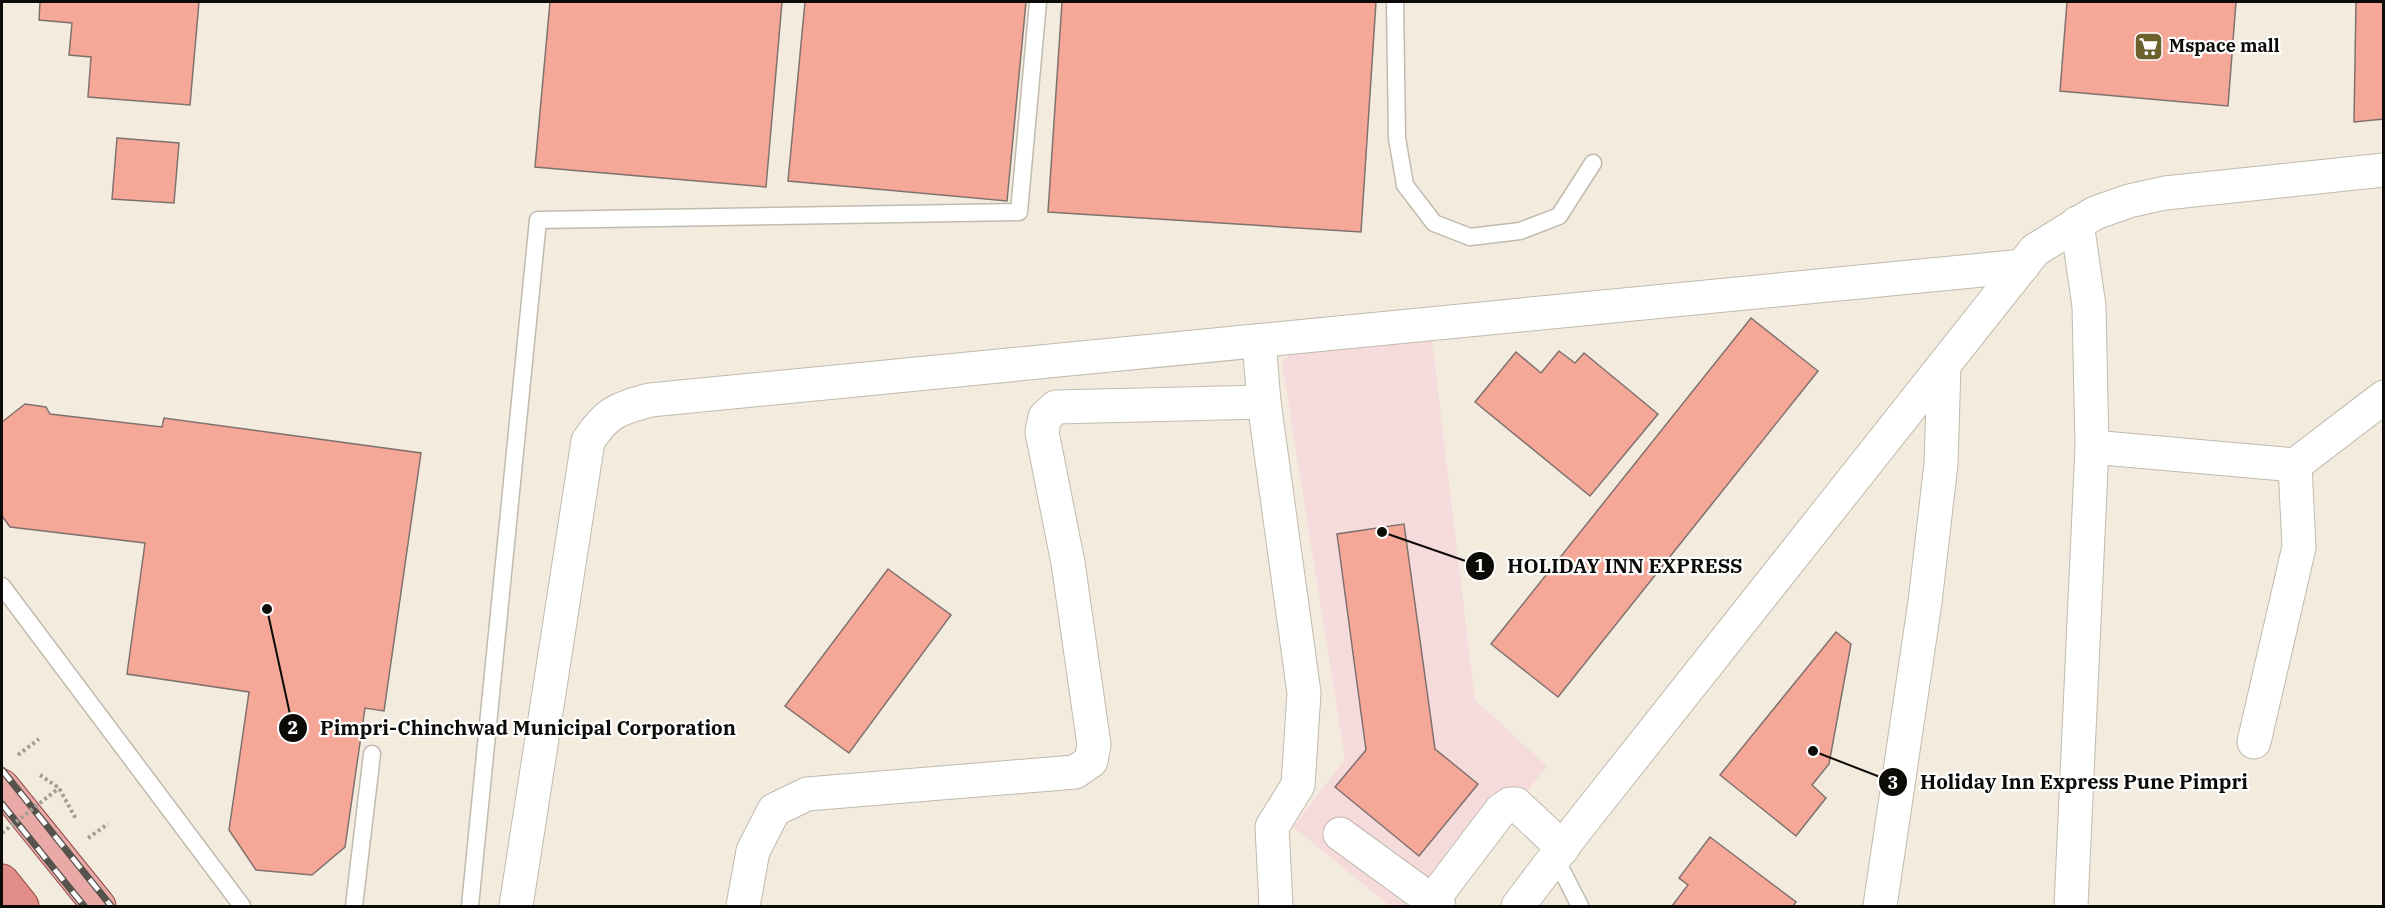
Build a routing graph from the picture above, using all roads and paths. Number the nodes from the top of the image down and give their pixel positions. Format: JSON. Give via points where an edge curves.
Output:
{"nodes":[{"id":1,"x":1038,"y":2,"type":"edge"},
{"id":2,"x":1395,"y":2,"type":"edge"},
{"id":3,"x":1593,"y":163,"type":"dead end"},
{"id":4,"x":2384,"y":171,"type":"edge"},
{"id":5,"x":2077,"y":223,"type":"junction"},
{"id":6,"x":2023,"y":266,"type":"junction"},
{"id":7,"x":1259,"y":341,"type":"junction"},
{"id":8,"x":1944,"y":366,"type":"junction"},
{"id":9,"x":2384,"y":397,"type":"edge"},
{"id":10,"x":1264,"y":402,"type":"junction"},
{"id":11,"x":2092,"y":447,"type":"junction"},
{"id":12,"x":2295,"y":465,"type":"junction"},
{"id":13,"x":2,"y":586,"type":"edge"},
{"id":14,"x":39,"y":739,"type":"dead end"},
{"id":15,"x":2254,"y":742,"type":"dead end"},
{"id":16,"x":372,"y":754,"type":"dead end"},
{"id":17,"x":33,"y":770,"type":"dead end"},
{"id":18,"x":13,"y":775,"type":"edge"},
{"id":19,"x":59,"y":788,"type":"junction"},
{"id":20,"x":108,"y":824,"type":"dead end"},
{"id":21,"x":2,"y":833,"type":"edge"},
{"id":22,"x":1340,"y":834,"type":"dead end"},
{"id":23,"x":1559,"y":853,"type":"junction"},
{"id":24,"x":2,"y":881,"type":"edge"},
{"id":25,"x":1435,"y":904,"type":"edge"},
{"id":26,"x":22,"y":906,"type":"edge"},
{"id":27,"x":99,"y":906,"type":"edge"},
{"id":28,"x":242,"y":906,"type":"edge"},
{"id":29,"x":354,"y":906,"type":"edge"},
{"id":30,"x":470,"y":906,"type":"edge"},
{"id":31,"x":516,"y":906,"type":"edge"},
{"id":32,"x":743,"y":906,"type":"edge"},
{"id":33,"x":1276,"y":906,"type":"edge"},
{"id":34,"x":1518,"y":906,"type":"edge"},
{"id":35,"x":1580,"y":906,"type":"edge"},
{"id":36,"x":1880,"y":906,"type":"edge"},
{"id":37,"x":2071,"y":906,"type":"edge"}],
"edges":[{"from":1,"to":30,"type":"lane","via":[[1019,212],[538,220]]},
{"from":2,"to":3,"type":"lane","via":[[1397,138],[1406,185],[1434,223],[1470,237],[1520,231],[1559,216]]},
{"from":4,"to":5,"type":"street","via":[[2165,194],[2129,201]]},
{"from":5,"to":6,"type":"street","via":[[2035,250]]},
{"from":5,"to":11,"type":"street","via":[[2089,306]]},
{"from":6,"to":7,"type":"street"},
{"from":6,"to":8,"type":"street"},
{"from":7,"to":10,"type":"street"},
{"from":7,"to":31,"type":"street","via":[[650,400],[621,408],[601,422],[588,441]]},
{"from":8,"to":23,"type":"street"},
{"from":8,"to":36,"type":"street","via":[[1941,464],[1925,602]]},
{"from":9,"to":12,"type":"street"},
{"from":10,"to":32,"type":"street","via":[[1056,407],[1045,417],[1042,432],[1068,563],[1094,745],[1090,761],[1075,772],[807,794],[774,810],[753,851]]},
{"from":10,"to":33,"type":"street","via":[[1304,693],[1298,785],[1272,827]]},
{"from":11,"to":12,"type":"street"},
{"from":11,"to":37,"type":"street"},
{"from":12,"to":15,"type":"street","via":[[2298,547]]},
{"from":13,"to":28,"type":"lane"},
{"from":14,"to":18,"type":"path","via":[[15,758]]},
{"from":16,"to":29,"type":"lane"},
{"from":17,"to":19,"type":"path"},
{"from":18,"to":27,"type":"main road"},
{"from":19,"to":20,"type":"path","via":[[86,840]]},
{"from":19,"to":21,"type":"path","bridge":true},
{"from":22,"to":25,"type":"street"},
{"from":23,"to":25,"type":"street","via":[[1516,804],[1510,804],[1500,810]]},
{"from":23,"to":34,"type":"street"},
{"from":23,"to":35,"type":"lane"},
{"from":24,"to":26,"type":"highway"}]}
